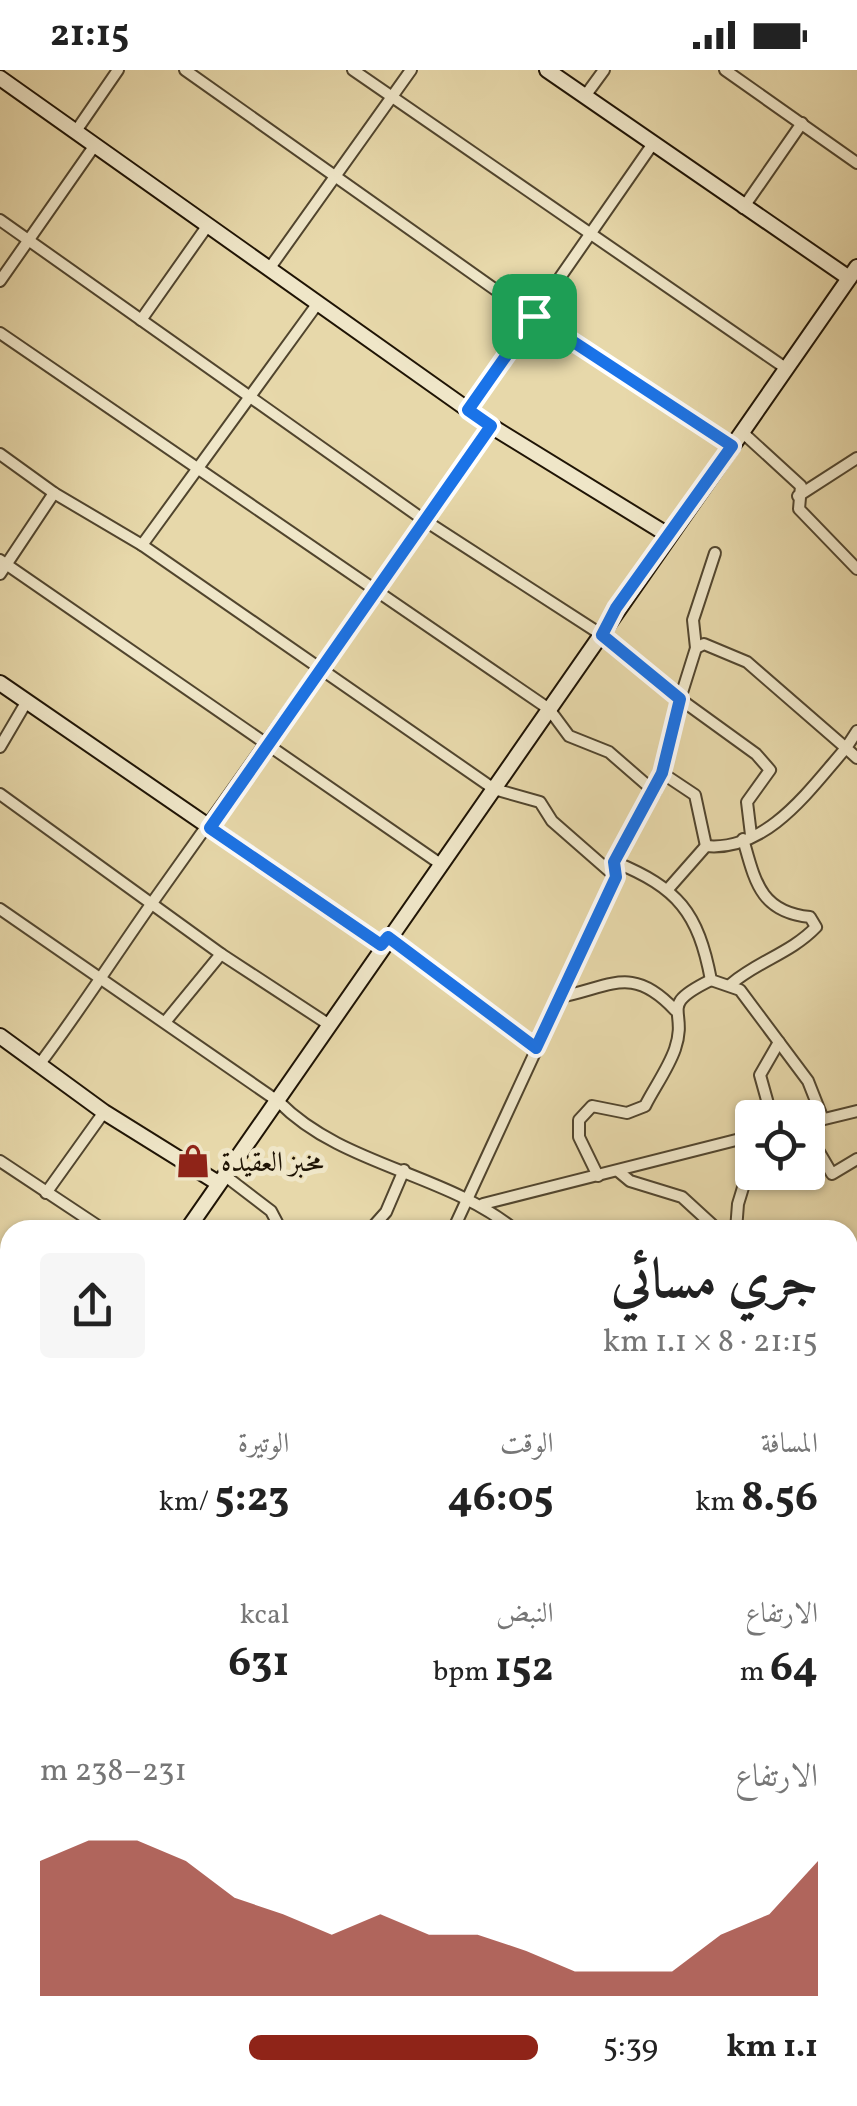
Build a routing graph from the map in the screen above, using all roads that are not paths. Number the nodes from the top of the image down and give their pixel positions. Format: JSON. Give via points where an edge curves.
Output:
{"nodes":[{"id":1,"x":118,"y":70,"type":"edge"},
{"id":2,"x":185,"y":70,"type":"edge"},
{"id":3,"x":353,"y":70,"type":"edge"},
{"id":4,"x":410,"y":70,"type":"edge"},
{"id":5,"x":547,"y":70,"type":"edge"},
{"id":6,"x":604,"y":70,"type":"edge"},
{"id":7,"x":724,"y":70,"type":"edge"},
{"id":8,"x":0,"y":78,"type":"edge"},
{"id":9,"x":585,"y":96,"type":"junction"},
{"id":10,"x":392,"y":98,"type":"junction"},
{"id":11,"x":802,"y":123,"type":"junction"},
{"id":12,"x":76,"y":131,"type":"junction"},
{"id":13,"x":95,"y":145,"type":"junction"},
{"id":14,"x":652,"y":146,"type":"junction"},
{"id":15,"x":857,"y":162,"type":"edge"},
{"id":16,"x":334,"y":178,"type":"junction"},
{"id":17,"x":743,"y":208,"type":"junction"},
{"id":18,"x":0,"y":220,"type":"edge"},
{"id":19,"x":208,"y":225,"type":"junction"},
{"id":20,"x":591,"y":235,"type":"junction"},
{"id":21,"x":28,"y":240,"type":"junction"},
{"id":22,"x":269,"y":268,"type":"junction"},
{"id":23,"x":853,"y":273,"type":"edge"},
{"id":24,"x":0,"y":281,"type":"edge"},
{"id":25,"x":318,"y":303,"type":"junction"},
{"id":26,"x":534,"y":316,"type":"junction"},
{"id":27,"x":141,"y":320,"type":"junction"},
{"id":28,"x":0,"y":333,"type":"edge"},
{"id":29,"x":784,"y":367,"type":"junction"},
{"id":30,"x":250,"y":397,"type":"junction"},
{"id":31,"x":468,"y":410,"type":"junction"},
{"id":32,"x":491,"y":426,"type":"junction"},
{"id":33,"x":742,"y":432,"type":"junction"},
{"id":34,"x":732,"y":446,"type":"junction"},
{"id":35,"x":0,"y":454,"type":"edge"},
{"id":36,"x":857,"y":458,"type":"edge"},
{"id":37,"x":196,"y":470,"type":"junction"},
{"id":38,"x":54,"y":493,"type":"junction"},
{"id":39,"x":798,"y":496,"type":"junction"},
{"id":40,"x":424,"y":520,"type":"junction"},
{"id":41,"x":668,"y":534,"type":"junction"},
{"id":42,"x":142,"y":545,"type":"junction"},
{"id":43,"x":715,"y":553,"type":"dead end"},
{"id":44,"x":2,"y":566,"type":"edge"},
{"id":45,"x":857,"y":569,"type":"edge"},
{"id":46,"x":375,"y":594,"type":"junction"},
{"id":47,"x":602,"y":635,"type":"junction"},
{"id":48,"x":696,"y":648,"type":"junction"},
{"id":49,"x":320,"y":672,"type":"junction"},
{"id":50,"x":0,"y":683,"type":"edge"},
{"id":51,"x":680,"y":699,"type":"junction"},
{"id":52,"x":27,"y":702,"type":"junction"},
{"id":53,"x":548,"y":709,"type":"junction"},
{"id":54,"x":857,"y":731,"type":"edge"},
{"id":55,"x":0,"y":747,"type":"edge"},
{"id":56,"x":266,"y":747,"type":"junction"},
{"id":57,"x":846,"y":748,"type":"junction"},
{"id":58,"x":857,"y":758,"type":"edge"},
{"id":59,"x":662,"y":773,"type":"junction"},
{"id":60,"x":494,"y":789,"type":"junction"},
{"id":61,"x":655,"y":792,"type":"junction"},
{"id":62,"x":0,"y":794,"type":"edge"},
{"id":63,"x":210,"y":828,"type":"junction"},
{"id":64,"x":747,"y":836,"type":"junction"},
{"id":65,"x":706,"y":846,"type":"junction"},
{"id":66,"x":614,"y":862,"type":"junction"},
{"id":67,"x":439,"y":863,"type":"junction"},
{"id":68,"x":616,"y":877,"type":"junction"},
{"id":69,"x":668,"y":888,"type":"junction"},
{"id":70,"x":152,"y":904,"type":"junction"},
{"id":71,"x":0,"y":909,"type":"edge"},
{"id":72,"x":384,"y":941,"type":"junction"},
{"id":73,"x":221,"y":954,"type":"junction"},
{"id":74,"x":105,"y":978,"type":"junction"},
{"id":75,"x":711,"y":980,"type":"junction"},
{"id":76,"x":731,"y":984,"type":"junction"},
{"id":77,"x":560,"y":998,"type":"junction"},
{"id":78,"x":675,"y":1010,"type":"junction"},
{"id":79,"x":166,"y":1021,"type":"junction"},
{"id":80,"x":328,"y":1024,"type":"junction"},
{"id":81,"x":0,"y":1036,"type":"edge"},
{"id":82,"x":779,"y":1042,"type":"junction"},
{"id":83,"x":536,"y":1048,"type":"junction"},
{"id":84,"x":39,"y":1064,"type":"junction"},
{"id":85,"x":767,"y":1100,"type":"edge"},
{"id":86,"x":816,"y":1100,"type":"edge"},
{"id":87,"x":279,"y":1102,"type":"junction"},
{"id":88,"x":857,"y":1111,"type":"edge"},
{"id":89,"x":104,"y":1112,"type":"junction"},
{"id":90,"x":825,"y":1119,"type":"edge"},
{"id":91,"x":735,"y":1137,"type":"edge"},
{"id":92,"x":857,"y":1159,"type":"edge"},
{"id":93,"x":0,"y":1161,"type":"edge"},
{"id":94,"x":825,"y":1162,"type":"edge"},
{"id":95,"x":404,"y":1170,"type":"junction"},
{"id":96,"x":618,"y":1171,"type":"junction"},
{"id":97,"x":598,"y":1176,"type":"junction"},
{"id":98,"x":221,"y":1179,"type":"junction"},
{"id":99,"x":742,"y":1190,"type":"edge"},
{"id":100,"x":46,"y":1193,"type":"junction"},
{"id":101,"x":467,"y":1200,"type":"junction"},
{"id":102,"x":483,"y":1204,"type":"junction"},
{"id":103,"x":88,"y":1220,"type":"edge"},
{"id":104,"x":194,"y":1220,"type":"edge"},
{"id":105,"x":275,"y":1220,"type":"edge"},
{"id":106,"x":379,"y":1220,"type":"edge"},
{"id":107,"x":458,"y":1220,"type":"edge"},
{"id":108,"x":503,"y":1220,"type":"edge"},
{"id":109,"x":707,"y":1220,"type":"edge"},
{"id":110,"x":737,"y":1220,"type":"edge"}],
"edges":[{"from":1,"to":12,"type":"street"},
{"from":2,"to":16,"type":"street"},
{"from":3,"to":10,"type":"street"},
{"from":4,"to":10,"type":"street"},
{"from":5,"to":9,"type":"street"},
{"from":6,"to":9,"type":"street"},
{"from":7,"to":11,"type":"street"},
{"from":8,"to":12,"type":"street"},
{"from":9,"to":14,"type":"street"},
{"from":10,"to":16,"type":"street"},
{"from":10,"to":20,"type":"street"},
{"from":11,"to":15,"type":"street"},
{"from":11,"to":17,"type":"street"},
{"from":12,"to":13,"type":"street"},
{"from":13,"to":19,"type":"street"},
{"from":13,"to":21,"type":"street"},
{"from":14,"to":17,"type":"street"},
{"from":14,"to":20,"type":"street"},
{"from":16,"to":22,"type":"street"},
{"from":16,"to":26,"type":"street"},
{"from":17,"to":23,"type":"street"},
{"from":18,"to":21,"type":"street"},
{"from":19,"to":22,"type":"street"},
{"from":19,"to":27,"type":"street"},
{"from":20,"to":26,"type":"street"},
{"from":20,"to":29,"type":"street"},
{"from":21,"to":24,"type":"street"},
{"from":21,"to":27,"type":"street"},
{"from":22,"to":25,"type":"street"},
{"from":23,"to":29,"type":"street"},
{"from":25,"to":30,"type":"street"},
{"from":25,"to":31,"type":"street"},
{"from":26,"to":31,"type":"street"},
{"from":26,"to":34,"type":"street"},
{"from":27,"to":30,"type":"street"},
{"from":28,"to":37,"type":"street"},
{"from":29,"to":33,"type":"street"},
{"from":30,"to":37,"type":"street"},
{"from":30,"to":40,"type":"street"},
{"from":31,"to":32,"type":"street"},
{"from":32,"to":40,"type":"street"},
{"from":32,"to":41,"type":"street"},
{"from":33,"to":34,"type":"street"},
{"from":33,"to":39,"type":"street","via":[[801,486]]},
{"from":34,"to":41,"type":"street"},
{"from":35,"to":38,"type":"street"},
{"from":36,"to":39,"type":"street"},
{"from":37,"to":42,"type":"street"},
{"from":37,"to":46,"type":"street"},
{"from":38,"to":42,"type":"street"},
{"from":38,"to":44,"type":"street"},
{"from":39,"to":45,"type":"street","via":[[807,521]]},
{"from":40,"to":46,"type":"street"},
{"from":40,"to":47,"type":"street"},
{"from":41,"to":47,"type":"street"},
{"from":42,"to":49,"type":"street"},
{"from":43,"to":48,"type":"street","via":[[692,620]]},
{"from":44,"to":56,"type":"street"},
{"from":46,"to":49,"type":"street"},
{"from":46,"to":53,"type":"street"},
{"from":47,"to":51,"type":"street"},
{"from":47,"to":53,"type":"street"},
{"from":48,"to":51,"type":"street"},
{"from":48,"to":57,"type":"street","via":[[714,645],[748,662]]},
{"from":49,"to":56,"type":"street"},
{"from":49,"to":60,"type":"street"},
{"from":50,"to":52,"type":"street"},
{"from":51,"to":59,"type":"street"},
{"from":51,"to":64,"type":"street","via":[[770,770],[747,802]]},
{"from":52,"to":55,"type":"street"},
{"from":52,"to":63,"type":"street"},
{"from":53,"to":60,"type":"street"},
{"from":53,"to":61,"type":"street","via":[[569,736],[609,752]]},
{"from":54,"to":57,"type":"street"},
{"from":56,"to":63,"type":"street"},
{"from":56,"to":67,"type":"street"},
{"from":57,"to":58,"type":"street"},
{"from":57,"to":64,"type":"street","via":[[782,820]]},
{"from":59,"to":61,"type":"street"},
{"from":59,"to":65,"type":"street","via":[[694,795]]},
{"from":60,"to":67,"type":"street"},
{"from":60,"to":68,"type":"street","via":[[540,802],[552,821]]},
{"from":61,"to":66,"type":"street"},
{"from":62,"to":70,"type":"street"},
{"from":63,"to":70,"type":"street"},
{"from":63,"to":72,"type":"street"},
{"from":64,"to":65,"type":"street"},
{"from":64,"to":76,"type":"street","via":[[760,890],[782,912],[810,916],[816,927],[799,945],[754,965]]},
{"from":65,"to":69,"type":"street"},
{"from":66,"to":68,"type":"street"},
{"from":66,"to":69,"type":"street"},
{"from":67,"to":72,"type":"street"},
{"from":68,"to":77,"type":"street"},
{"from":69,"to":75,"type":"street","via":[[698,930]]},
{"from":70,"to":73,"type":"street"},
{"from":70,"to":74,"type":"street"},
{"from":71,"to":74,"type":"street"},
{"from":72,"to":80,"type":"street"},
{"from":72,"to":83,"type":"street"},
{"from":73,"to":79,"type":"street"},
{"from":73,"to":80,"type":"street"},
{"from":74,"to":79,"type":"street"},
{"from":74,"to":84,"type":"street"},
{"from":75,"to":76,"type":"street","via":[[722,988]]},
{"from":75,"to":78,"type":"street","via":[[689,991]]},
{"from":76,"to":82,"type":"street"},
{"from":77,"to":78,"type":"street","via":[[616,980],[649,986]]},
{"from":77,"to":83,"type":"street"},
{"from":78,"to":97,"type":"street","via":[[676,1048],[646,1106],[627,1113],[592,1106],[579,1120],[579,1137]]},
{"from":79,"to":87,"type":"street"},
{"from":80,"to":87,"type":"street"},
{"from":81,"to":84,"type":"street"},
{"from":82,"to":85,"type":"street","via":[[760,1075]]},
{"from":82,"to":86,"type":"street"},
{"from":83,"to":101,"type":"street"},
{"from":84,"to":89,"type":"street"},
{"from":87,"to":95,"type":"street","via":[[309,1130]]},
{"from":87,"to":98,"type":"street"},
{"from":88,"to":90,"type":"street"},
{"from":89,"to":98,"type":"street"},
{"from":89,"to":100,"type":"street"},
{"from":91,"to":96,"type":"street"},
{"from":92,"to":94,"type":"street","via":[[832,1174]]},
{"from":93,"to":100,"type":"street"},
{"from":95,"to":101,"type":"street"},
{"from":95,"to":106,"type":"street"},
{"from":96,"to":97,"type":"street"},
{"from":96,"to":109,"type":"street","via":[[682,1197]]},
{"from":97,"to":102,"type":"street"},
{"from":98,"to":104,"type":"street"},
{"from":98,"to":105,"type":"street"},
{"from":99,"to":110,"type":"street"},
{"from":100,"to":103,"type":"street"},
{"from":101,"to":102,"type":"street"},
{"from":101,"to":107,"type":"street"},
{"from":102,"to":108,"type":"street"}]}
